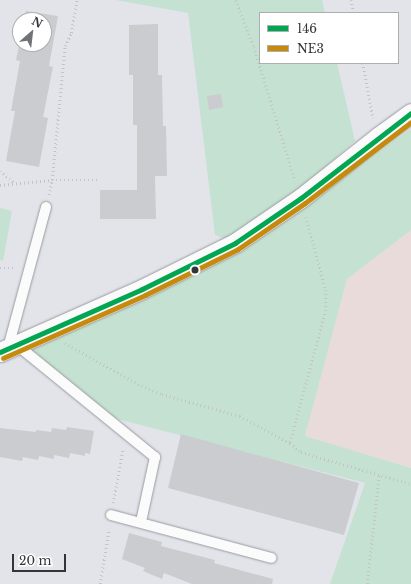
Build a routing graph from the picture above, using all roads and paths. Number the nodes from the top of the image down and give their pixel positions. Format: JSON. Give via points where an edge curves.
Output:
{"nodes":[{"id":1,"x":77,"y":0,"type":"edge"},
{"id":2,"x":236,"y":0,"type":"edge"},
{"id":3,"x":351,"y":0,"type":"edge"},
{"id":4,"x":354,"y":12,"type":"edge"},
{"id":5,"x":259,"y":63,"type":"edge"},
{"id":6,"x":259,"y":64,"type":"edge"},
{"id":7,"x":363,"y":64,"type":"edge"},
{"id":8,"x":411,"y":113,"type":"edge"},
{"id":9,"x":378,"y":137,"type":"junction"},
{"id":10,"x":0,"y":171,"type":"edge"},
{"id":11,"x":52,"y":180,"type":"junction"},
{"id":12,"x":97,"y":180,"type":"dead end"},
{"id":13,"x":15,"y":184,"type":"junction"},
{"id":14,"x":0,"y":185,"type":"edge"},
{"id":15,"x":300,"y":198,"type":"junction"},
{"id":16,"x":46,"y":207,"type":"dead end"},
{"id":17,"x":45,"y":332,"type":"junction"},
{"id":18,"x":8,"y":348,"type":"edge"},
{"id":19,"x":290,"y":443,"type":"junction"},
{"id":20,"x":379,"y":476,"type":"junction"},
{"id":21,"x":411,"y":484,"type":"edge"},
{"id":22,"x":111,"y":515,"type":"dead end"},
{"id":23,"x":140,"y":522,"type":"junction"},
{"id":24,"x":271,"y":558,"type":"dead end"},
{"id":25,"x":367,"y":584,"type":"edge"}],
"edges":[{"from":1,"to":11,"type":"path","via":[[71,34],[65,46]]},
{"from":2,"to":5,"type":"path"},
{"from":3,"to":4,"type":"path"},
{"from":6,"to":15,"type":"path"},
{"from":7,"to":9,"type":"path"},
{"from":8,"to":9,"type":"street"},
{"from":9,"to":15,"type":"street"},
{"from":10,"to":13,"type":"path"},
{"from":11,"to":12,"type":"path"},
{"from":11,"to":13,"type":"path"},
{"from":13,"to":14,"type":"path"},
{"from":15,"to":17,"type":"street","via":[[235,244]]},
{"from":15,"to":19,"type":"path","via":[[326,290],[326,310]]},
{"from":16,"to":18,"type":"lane"},
{"from":17,"to":18,"type":"street"},
{"from":17,"to":19,"type":"path","via":[[138,384],[162,394],[240,416]]},
{"from":18,"to":23,"type":"lane","via":[[155,457]]},
{"from":19,"to":20,"type":"path","via":[[301,452]]},
{"from":20,"to":21,"type":"path"},
{"from":20,"to":25,"type":"path"},
{"from":22,"to":23,"type":"lane"},
{"from":23,"to":24,"type":"lane"}]}
